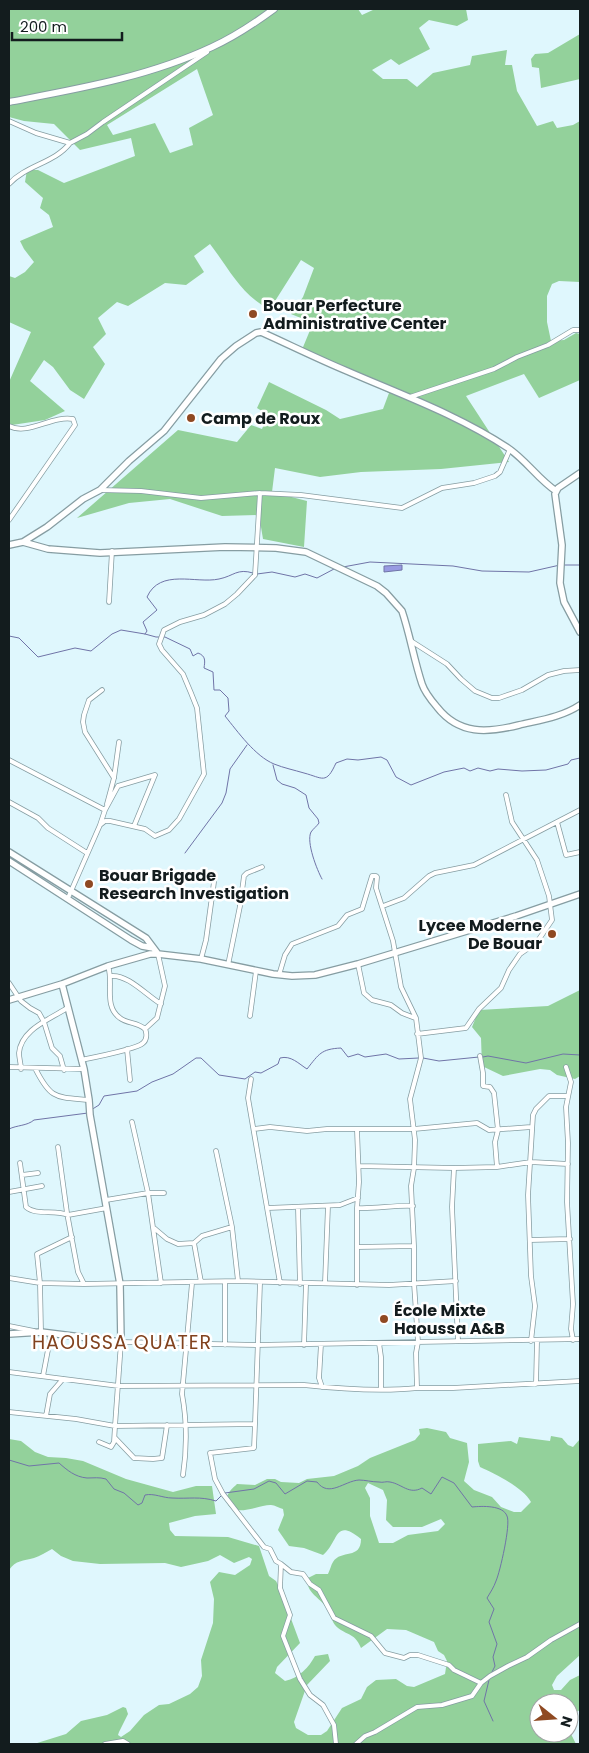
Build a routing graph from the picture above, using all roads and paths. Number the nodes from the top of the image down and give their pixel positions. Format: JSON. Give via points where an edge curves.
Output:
{"nodes":[{"id":1,"x":274,"y":9,"type":"edge"},
{"id":2,"x":214,"y":47,"type":"junction"},
{"id":3,"x":9,"y":102,"type":"edge"},
{"id":4,"x":9,"y":121,"type":"edge"},
{"id":5,"x":70,"y":144,"type":"junction"},
{"id":6,"x":9,"y":184,"type":"edge"},
{"id":7,"x":580,"y":330,"type":"edge"},
{"id":8,"x":410,"y":397,"type":"junction"},
{"id":9,"x":9,"y":426,"type":"edge"},
{"id":10,"x":510,"y":449,"type":"junction"},
{"id":11,"x":580,"y":474,"type":"edge"},
{"id":12,"x":100,"y":490,"type":"junction"},
{"id":13,"x":556,"y":491,"type":"junction"},
{"id":14,"x":260,"y":493,"type":"junction"},
{"id":15,"x":9,"y":520,"type":"edge"},
{"id":16,"x":24,"y":542,"type":"junction"},
{"id":17,"x":9,"y":544,"type":"edge"},
{"id":18,"x":256,"y":547,"type":"junction"},
{"id":19,"x":112,"y":551,"type":"junction"},
{"id":20,"x":109,"y":602,"type":"dead end"},
{"id":21,"x":580,"y":632,"type":"edge"},
{"id":22,"x":411,"y":641,"type":"junction"},
{"id":23,"x":580,"y":670,"type":"edge"},
{"id":24,"x":102,"y":690,"type":"dead end"},
{"id":25,"x":580,"y":705,"type":"edge"},
{"id":26,"x":119,"y":742,"type":"dead end"},
{"id":27,"x":9,"y":760,"type":"edge"},
{"id":28,"x":114,"y":778,"type":"junction"},
{"id":29,"x":506,"y":795,"type":"dead end"},
{"id":30,"x":9,"y":802,"type":"edge"},
{"id":31,"x":104,"y":810,"type":"junction"},
{"id":32,"x":580,"y":810,"type":"edge"},
{"id":33,"x":557,"y":822,"type":"junction"},
{"id":34,"x":100,"y":825,"type":"junction"},
{"id":35,"x":134,"y":826,"type":"junction"},
{"id":36,"x":522,"y":840,"type":"junction"},
{"id":37,"x":9,"y":852,"type":"edge"},
{"id":38,"x":580,"y":852,"type":"edge"},
{"id":39,"x":87,"y":853,"type":"junction"},
{"id":40,"x":9,"y":861,"type":"edge"},
{"id":41,"x":262,"y":867,"type":"dead end"},
{"id":42,"x":214,"y":882,"type":"dead end"},
{"id":43,"x":71,"y":890,"type":"junction"},
{"id":44,"x":580,"y":894,"type":"edge"},
{"id":45,"x":68,"y":898,"type":"junction"},
{"id":46,"x":551,"y":904,"type":"junction"},
{"id":47,"x":383,"y":906,"type":"junction"},
{"id":48,"x":106,"y":913,"type":"junction"},
{"id":49,"x":102,"y":920,"type":"junction"},
{"id":50,"x":153,"y":948,"type":"junction"},
{"id":51,"x":395,"y":952,"type":"junction"},
{"id":52,"x":158,"y":954,"type":"junction"},
{"id":53,"x":201,"y":959,"type":"junction"},
{"id":54,"x":228,"y":964,"type":"junction"},
{"id":55,"x":358,"y":964,"type":"junction"},
{"id":56,"x":108,"y":966,"type":"junction"},
{"id":57,"x":256,"y":971,"type":"junction"},
{"id":58,"x":279,"y":975,"type":"junction"},
{"id":59,"x":112,"y":976,"type":"junction"},
{"id":60,"x":9,"y":983,"type":"edge"},
{"id":61,"x":62,"y":984,"type":"junction"},
{"id":62,"x":17,"y":996,"type":"junction"},
{"id":63,"x":9,"y":1000,"type":"edge"},
{"id":64,"x":161,"y":1004,"type":"junction"},
{"id":65,"x":67,"y":1008,"type":"junction"},
{"id":66,"x":250,"y":1016,"type":"dead end"},
{"id":67,"x":416,"y":1018,"type":"junction"},
{"id":68,"x":44,"y":1022,"type":"junction"},
{"id":69,"x":145,"y":1029,"type":"junction"},
{"id":70,"x":417,"y":1034,"type":"junction"},
{"id":71,"x":127,"y":1049,"type":"junction"},
{"id":72,"x":480,"y":1056,"type":"dead end"},
{"id":73,"x":81,"y":1060,"type":"junction"},
{"id":74,"x":9,"y":1067,"type":"edge"},
{"id":75,"x":566,"y":1067,"type":"dead end"},
{"id":76,"x":35,"y":1068,"type":"junction"},
{"id":77,"x":21,"y":1069,"type":"junction"},
{"id":78,"x":64,"y":1070,"type":"junction"},
{"id":79,"x":84,"y":1070,"type":"junction"},
{"id":80,"x":251,"y":1079,"type":"dead end"},
{"id":81,"x":130,"y":1080,"type":"dead end"},
{"id":82,"x":567,"y":1096,"type":"junction"},
{"id":83,"x":89,"y":1100,"type":"junction"},
{"id":84,"x":132,"y":1122,"type":"dead end"},
{"id":85,"x":531,"y":1127,"type":"junction"},
{"id":86,"x":254,"y":1129,"type":"junction"},
{"id":87,"x":414,"y":1129,"type":"junction"},
{"id":88,"x":356,"y":1130,"type":"junction"},
{"id":89,"x":498,"y":1130,"type":"junction"},
{"id":90,"x":58,"y":1146,"type":"dead end"},
{"id":91,"x":216,"y":1152,"type":"dead end"},
{"id":92,"x":531,"y":1162,"type":"junction"},
{"id":93,"x":20,"y":1163,"type":"dead end"},
{"id":94,"x":568,"y":1164,"type":"junction"},
{"id":95,"x":359,"y":1166,"type":"junction"},
{"id":96,"x":497,"y":1167,"type":"junction"},
{"id":97,"x":414,"y":1168,"type":"junction"},
{"id":98,"x":454,"y":1168,"type":"junction"},
{"id":99,"x":38,"y":1172,"type":"dead end"},
{"id":100,"x":22,"y":1175,"type":"junction"},
{"id":101,"x":42,"y":1186,"type":"dead end"},
{"id":102,"x":23,"y":1190,"type":"junction"},
{"id":103,"x":9,"y":1192,"type":"edge"},
{"id":104,"x":148,"y":1193,"type":"junction"},
{"id":105,"x":164,"y":1193,"type":"dead end"},
{"id":106,"x":358,"y":1198,"type":"junction"},
{"id":107,"x":106,"y":1200,"type":"junction"},
{"id":108,"x":328,"y":1206,"type":"junction"},
{"id":109,"x":413,"y":1206,"type":"junction"},
{"id":110,"x":108,"y":1208,"type":"junction"},
{"id":111,"x":268,"y":1208,"type":"junction"},
{"id":112,"x":298,"y":1208,"type":"junction"},
{"id":113,"x":357,"y":1208,"type":"junction"},
{"id":114,"x":68,"y":1215,"type":"junction"},
{"id":115,"x":232,"y":1227,"type":"junction"},
{"id":116,"x":154,"y":1228,"type":"junction"},
{"id":117,"x":72,"y":1237,"type":"junction"},
{"id":118,"x":570,"y":1239,"type":"junction"},
{"id":119,"x":530,"y":1240,"type":"junction"},
{"id":120,"x":194,"y":1243,"type":"junction"},
{"id":121,"x":414,"y":1246,"type":"junction"},
{"id":122,"x":357,"y":1247,"type":"junction"},
{"id":123,"x":9,"y":1278,"type":"edge"},
{"id":124,"x":238,"y":1281,"type":"junction"},
{"id":125,"x":456,"y":1281,"type":"junction"},
{"id":126,"x":201,"y":1282,"type":"junction"},
{"id":127,"x":225,"y":1282,"type":"junction"},
{"id":128,"x":325,"y":1282,"type":"junction"},
{"id":129,"x":40,"y":1283,"type":"junction"},
{"id":130,"x":162,"y":1283,"type":"junction"},
{"id":131,"x":192,"y":1283,"type":"junction"},
{"id":132,"x":260,"y":1283,"type":"junction"},
{"id":133,"x":280,"y":1283,"type":"junction"},
{"id":134,"x":414,"y":1283,"type":"junction"},
{"id":135,"x":84,"y":1284,"type":"junction"},
{"id":136,"x":120,"y":1284,"type":"junction"},
{"id":137,"x":300,"y":1284,"type":"junction"},
{"id":138,"x":306,"y":1284,"type":"junction"},
{"id":139,"x":357,"y":1285,"type":"junction"},
{"id":140,"x":9,"y":1326,"type":"edge"},
{"id":141,"x":39,"y":1332,"type":"junction"},
{"id":142,"x":9,"y":1334,"type":"edge"},
{"id":143,"x":51,"y":1334,"type":"junction"},
{"id":144,"x":573,"y":1340,"type":"junction"},
{"id":145,"x":580,"y":1340,"type":"edge"},
{"id":146,"x":458,"y":1341,"type":"junction"},
{"id":147,"x":531,"y":1341,"type":"junction"},
{"id":148,"x":537,"y":1341,"type":"junction"},
{"id":149,"x":121,"y":1342,"type":"junction"},
{"id":150,"x":418,"y":1342,"type":"junction"},
{"id":151,"x":379,"y":1343,"type":"junction"},
{"id":152,"x":186,"y":1344,"type":"junction"},
{"id":153,"x":321,"y":1344,"type":"junction"},
{"id":154,"x":225,"y":1345,"type":"junction"},
{"id":155,"x":257,"y":1345,"type":"junction"},
{"id":156,"x":304,"y":1345,"type":"junction"},
{"id":157,"x":9,"y":1372,"type":"edge"},
{"id":158,"x":43,"y":1376,"type":"junction"},
{"id":159,"x":64,"y":1380,"type":"junction"},
{"id":160,"x":580,"y":1381,"type":"edge"},
{"id":161,"x":536,"y":1384,"type":"junction"},
{"id":162,"x":184,"y":1385,"type":"junction"},
{"id":163,"x":119,"y":1386,"type":"junction"},
{"id":164,"x":256,"y":1387,"type":"junction"},
{"id":165,"x":322,"y":1387,"type":"junction"},
{"id":166,"x":417,"y":1388,"type":"junction"},
{"id":167,"x":381,"y":1389,"type":"junction"},
{"id":168,"x":9,"y":1412,"type":"edge"},
{"id":169,"x":46,"y":1416,"type":"junction"},
{"id":170,"x":255,"y":1424,"type":"junction"},
{"id":171,"x":167,"y":1425,"type":"junction"},
{"id":172,"x":186,"y":1425,"type":"junction"},
{"id":173,"x":115,"y":1426,"type":"junction"},
{"id":174,"x":115,"y":1438,"type":"junction"},
{"id":175,"x":99,"y":1442,"type":"dead end"},
{"id":176,"x":183,"y":1475,"type":"dead end"},
{"id":177,"x":281,"y":1564,"type":"junction"},
{"id":178,"x":580,"y":1624,"type":"edge"},
{"id":179,"x":481,"y":1683,"type":"junction"},
{"id":180,"x":105,"y":1744,"type":"edge"},
{"id":181,"x":128,"y":1744,"type":"edge"},
{"id":182,"x":336,"y":1744,"type":"edge"},
{"id":183,"x":356,"y":1744,"type":"edge"}],
"edges":[{"from":1,"to":2,"type":"main road"},
{"from":2,"to":3,"type":"main road","via":[[136,74]]},
{"from":2,"to":5,"type":"street"},
{"from":4,"to":5,"type":"street"},
{"from":5,"to":6,"type":"street"},
{"from":7,"to":8,"type":"street","via":[[573,330],[494,369]]},
{"from":8,"to":10,"type":"street","via":[[460,419]]},
{"from":8,"to":12,"type":"street","via":[[256,332],[221,359],[164,431]]},
{"from":9,"to":15,"type":"street","via":[[29,428],[63,417],[73,419],[76,425]]},
{"from":10,"to":13,"type":"street"},
{"from":10,"to":14,"type":"street","via":[[495,476],[442,488],[402,508]]},
{"from":11,"to":13,"type":"street"},
{"from":12,"to":14,"type":"street","via":[[201,498]]},
{"from":12,"to":16,"type":"street"},
{"from":13,"to":21,"type":"street","via":[[562,544],[560,583],[564,602]]},
{"from":14,"to":18,"type":"street"},
{"from":16,"to":17,"type":"street"},
{"from":16,"to":19,"type":"street","via":[[68,551]]},
{"from":18,"to":19,"type":"street"},
{"from":18,"to":22,"type":"street","via":[[306,552],[377,586],[402,611]]},
{"from":18,"to":35,"type":"street","via":[[255,575],[237,594],[204,615],[164,630],[159,644],[183,674],[196,708],[204,774],[169,830],[155,836]]},
{"from":19,"to":20,"type":"street"},
{"from":22,"to":23,"type":"street","via":[[447,664],[475,691],[492,698],[522,690],[548,676]]},
{"from":22,"to":25,"type":"street","via":[[426,691],[439,710],[456,725],[495,730],[554,717]]},
{"from":24,"to":28,"type":"street","via":[[89,700],[83,722]]},
{"from":26,"to":28,"type":"street"},
{"from":27,"to":31,"type":"street"},
{"from":28,"to":31,"type":"street"},
{"from":29,"to":36,"type":"street","via":[[512,822]]},
{"from":30,"to":39,"type":"street"},
{"from":31,"to":34,"type":"street"},
{"from":31,"to":35,"type":"street","via":[[118,786],[155,775]]},
{"from":32,"to":33,"type":"street"},
{"from":33,"to":36,"type":"street"},
{"from":33,"to":38,"type":"street","via":[[566,855]]},
{"from":34,"to":35,"type":"street","via":[[110,821]]},
{"from":34,"to":39,"type":"street"},
{"from":36,"to":46,"type":"street","via":[[537,860]]},
{"from":36,"to":47,"type":"street","via":[[474,865],[435,873],[404,898]]},
{"from":37,"to":43,"type":"street"},
{"from":39,"to":43,"type":"street"},
{"from":40,"to":45,"type":"street"},
{"from":41,"to":54,"type":"street","via":[[244,876]]},
{"from":42,"to":53,"type":"street"},
{"from":43,"to":45,"type":"street"},
{"from":43,"to":48,"type":"street"},
{"from":44,"to":46,"type":"street"},
{"from":45,"to":49,"type":"street"},
{"from":46,"to":51,"type":"street"},
{"from":46,"to":70,"type":"street","via":[[552,920],[537,942],[520,954],[501,988],[479,1009],[466,1028]]},
{"from":47,"to":51,"type":"street"},
{"from":47,"to":58,"type":"street","via":[[376,888],[377,878],[372,876],[362,909],[347,915],[338,926],[292,944]]},
{"from":48,"to":49,"type":"street"},
{"from":48,"to":50,"type":"street","via":[[146,938]]},
{"from":49,"to":50,"type":"street","via":[[142,946]]},
{"from":50,"to":52,"type":"street"},
{"from":51,"to":55,"type":"street"},
{"from":51,"to":67,"type":"street","via":[[401,987]]},
{"from":52,"to":53,"type":"street"},
{"from":52,"to":56,"type":"street"},
{"from":52,"to":64,"type":"street","via":[[165,980]]},
{"from":53,"to":54,"type":"street"},
{"from":54,"to":57,"type":"street"},
{"from":55,"to":58,"type":"street","via":[[306,976]]},
{"from":55,"to":67,"type":"street","via":[[364,993],[372,1000],[391,1005]]},
{"from":56,"to":59,"type":"street"},
{"from":56,"to":61,"type":"street"},
{"from":57,"to":58,"type":"street"},
{"from":57,"to":66,"type":"street"},
{"from":59,"to":64,"type":"street","via":[[125,979]]},
{"from":59,"to":69,"type":"street","via":[[109,998],[118,1016],[139,1023]]},
{"from":60,"to":62,"type":"street"},
{"from":61,"to":62,"type":"street"},
{"from":61,"to":65,"type":"street"},
{"from":62,"to":63,"type":"street"},
{"from":62,"to":68,"type":"street","via":[[39,1012]]},
{"from":64,"to":69,"type":"street","via":[[157,1018]]},
{"from":65,"to":68,"type":"street"},
{"from":65,"to":73,"type":"street"},
{"from":67,"to":70,"type":"street"},
{"from":68,"to":77,"type":"street","via":[[27,1035],[19,1052]]},
{"from":68,"to":78,"type":"street","via":[[52,1048],[60,1056]]},
{"from":69,"to":71,"type":"street","via":[[143,1043]]},
{"from":70,"to":87,"type":"street","via":[[421,1058],[410,1099]]},
{"from":71,"to":73,"type":"street"},
{"from":71,"to":81,"type":"street"},
{"from":72,"to":89,"type":"street","via":[[483,1086],[490,1087],[494,1093]]},
{"from":73,"to":79,"type":"street"},
{"from":74,"to":77,"type":"street"},
{"from":75,"to":82,"type":"street","via":[[570,1082]]},
{"from":76,"to":77,"type":"street"},
{"from":76,"to":78,"type":"street"},
{"from":76,"to":83,"type":"street","via":[[44,1086],[55,1096]]},
{"from":78,"to":79,"type":"street"},
{"from":79,"to":83,"type":"street"},
{"from":80,"to":86,"type":"street","via":[[248,1098]]},
{"from":82,"to":85,"type":"street","via":[[549,1096],[536,1108]]},
{"from":82,"to":94,"type":"street"},
{"from":83,"to":107,"type":"street"},
{"from":84,"to":104,"type":"street"},
{"from":85,"to":89,"type":"street"},
{"from":85,"to":92,"type":"street"},
{"from":86,"to":88,"type":"street"},
{"from":86,"to":111,"type":"street"},
{"from":87,"to":88,"type":"street"},
{"from":87,"to":89,"type":"street","via":[[477,1123],[489,1130]]},
{"from":87,"to":97,"type":"street"},
{"from":88,"to":95,"type":"street"},
{"from":89,"to":96,"type":"street","via":[[495,1142]]},
{"from":90,"to":114,"type":"street"},
{"from":91,"to":115,"type":"street"},
{"from":92,"to":94,"type":"street"},
{"from":92,"to":96,"type":"street"},
{"from":92,"to":119,"type":"street","via":[[528,1195]]},
{"from":93,"to":100,"type":"street"},
{"from":94,"to":118,"type":"street"},
{"from":95,"to":97,"type":"street"},
{"from":95,"to":106,"type":"street"},
{"from":96,"to":98,"type":"street"},
{"from":97,"to":98,"type":"street"},
{"from":97,"to":109,"type":"street","via":[[411,1186]]},
{"from":98,"to":125,"type":"street","via":[[452,1207]]},
{"from":99,"to":100,"type":"street"},
{"from":100,"to":102,"type":"street"},
{"from":101,"to":102,"type":"street"},
{"from":102,"to":103,"type":"street"},
{"from":102,"to":114,"type":"street","via":[[26,1207],[30,1210]]},
{"from":104,"to":105,"type":"street"},
{"from":104,"to":107,"type":"street"},
{"from":104,"to":116,"type":"street"},
{"from":106,"to":108,"type":"street"},
{"from":106,"to":113,"type":"street"},
{"from":107,"to":110,"type":"street"},
{"from":108,"to":112,"type":"street"},
{"from":108,"to":128,"type":"street"},
{"from":109,"to":113,"type":"street"},
{"from":109,"to":121,"type":"street"},
{"from":110,"to":114,"type":"street"},
{"from":110,"to":136,"type":"street"},
{"from":111,"to":112,"type":"street"},
{"from":111,"to":133,"type":"street"},
{"from":112,"to":137,"type":"street"},
{"from":113,"to":122,"type":"street"},
{"from":114,"to":117,"type":"street"},
{"from":115,"to":120,"type":"street","via":[[202,1236]]},
{"from":115,"to":124,"type":"street"},
{"from":116,"to":120,"type":"street","via":[[178,1244]]},
{"from":116,"to":130,"type":"street"},
{"from":117,"to":129,"type":"street","via":[[37,1254]]},
{"from":117,"to":135,"type":"street","via":[[78,1272]]},
{"from":118,"to":119,"type":"street"},
{"from":118,"to":144,"type":"street"},
{"from":119,"to":147,"type":"street","via":[[534,1306]]},
{"from":120,"to":126,"type":"street"},
{"from":121,"to":122,"type":"street"},
{"from":121,"to":134,"type":"street"},
{"from":122,"to":139,"type":"street"},
{"from":123,"to":129,"type":"street"},
{"from":124,"to":127,"type":"street"},
{"from":124,"to":132,"type":"street"},
{"from":125,"to":134,"type":"street"},
{"from":125,"to":146,"type":"street"},
{"from":126,"to":127,"type":"street"},
{"from":126,"to":131,"type":"street"},
{"from":127,"to":154,"type":"street"},
{"from":128,"to":138,"type":"street"},
{"from":128,"to":139,"type":"street"},
{"from":129,"to":135,"type":"street"},
{"from":129,"to":141,"type":"street"},
{"from":130,"to":131,"type":"street"},
{"from":130,"to":136,"type":"street"},
{"from":131,"to":152,"type":"street"},
{"from":132,"to":133,"type":"street"},
{"from":132,"to":155,"type":"street"},
{"from":133,"to":137,"type":"street"},
{"from":134,"to":139,"type":"street"},
{"from":134,"to":150,"type":"street"},
{"from":135,"to":136,"type":"street"},
{"from":136,"to":149,"type":"street"},
{"from":137,"to":138,"type":"street"},
{"from":138,"to":156,"type":"street"},
{"from":140,"to":141,"type":"street"},
{"from":141,"to":142,"type":"street"},
{"from":141,"to":143,"type":"street"},
{"from":143,"to":149,"type":"street"},
{"from":143,"to":158,"type":"street"},
{"from":144,"to":145,"type":"street"},
{"from":144,"to":148,"type":"street"},
{"from":146,"to":147,"type":"street"},
{"from":146,"to":150,"type":"street"},
{"from":147,"to":148,"type":"street"},
{"from":148,"to":161,"type":"street"},
{"from":149,"to":152,"type":"street"},
{"from":149,"to":163,"type":"street"},
{"from":150,"to":151,"type":"street"},
{"from":150,"to":166,"type":"street"},
{"from":151,"to":153,"type":"street"},
{"from":151,"to":167,"type":"street"},
{"from":152,"to":154,"type":"street"},
{"from":152,"to":162,"type":"street"},
{"from":153,"to":156,"type":"street"},
{"from":153,"to":165,"type":"street","via":[[319,1378]]},
{"from":154,"to":155,"type":"street"},
{"from":155,"to":156,"type":"street"},
{"from":155,"to":164,"type":"street"},
{"from":157,"to":158,"type":"street"},
{"from":158,"to":159,"type":"street"},
{"from":159,"to":163,"type":"street"},
{"from":159,"to":169,"type":"street","via":[[50,1394]]},
{"from":160,"to":161,"type":"street"},
{"from":161,"to":166,"type":"street"},
{"from":162,"to":163,"type":"street"},
{"from":162,"to":164,"type":"street"},
{"from":162,"to":172,"type":"street"},
{"from":163,"to":173,"type":"street"},
{"from":164,"to":165,"type":"street"},
{"from":164,"to":170,"type":"street"},
{"from":165,"to":167,"type":"street"},
{"from":166,"to":167,"type":"street"},
{"from":168,"to":169,"type":"street"},
{"from":169,"to":173,"type":"street"},
{"from":170,"to":172,"type":"street"},
{"from":170,"to":177,"type":"street","via":[[254,1448],[210,1452],[215,1479],[223,1494]]},
{"from":171,"to":172,"type":"street"},
{"from":171,"to":173,"type":"street"},
{"from":171,"to":174,"type":"street","via":[[162,1458],[134,1458]]},
{"from":172,"to":176,"type":"street"},
{"from":173,"to":174,"type":"street"},
{"from":174,"to":175,"type":"street","via":[[111,1447]]},
{"from":177,"to":179,"type":"street","via":[[291,1572],[303,1574],[319,1590],[334,1618],[371,1636],[385,1653],[404,1658],[418,1655],[449,1665]]},
{"from":177,"to":182,"type":"street","via":[[280,1588],[290,1615],[282,1636],[300,1679],[310,1695],[323,1705],[334,1724]]},
{"from":178,"to":179,"type":"street"},
{"from":179,"to":183,"type":"street","via":[[472,1696],[417,1707]]},
{"from":180,"to":181,"type":"street","via":[[123,1741]]}]}
